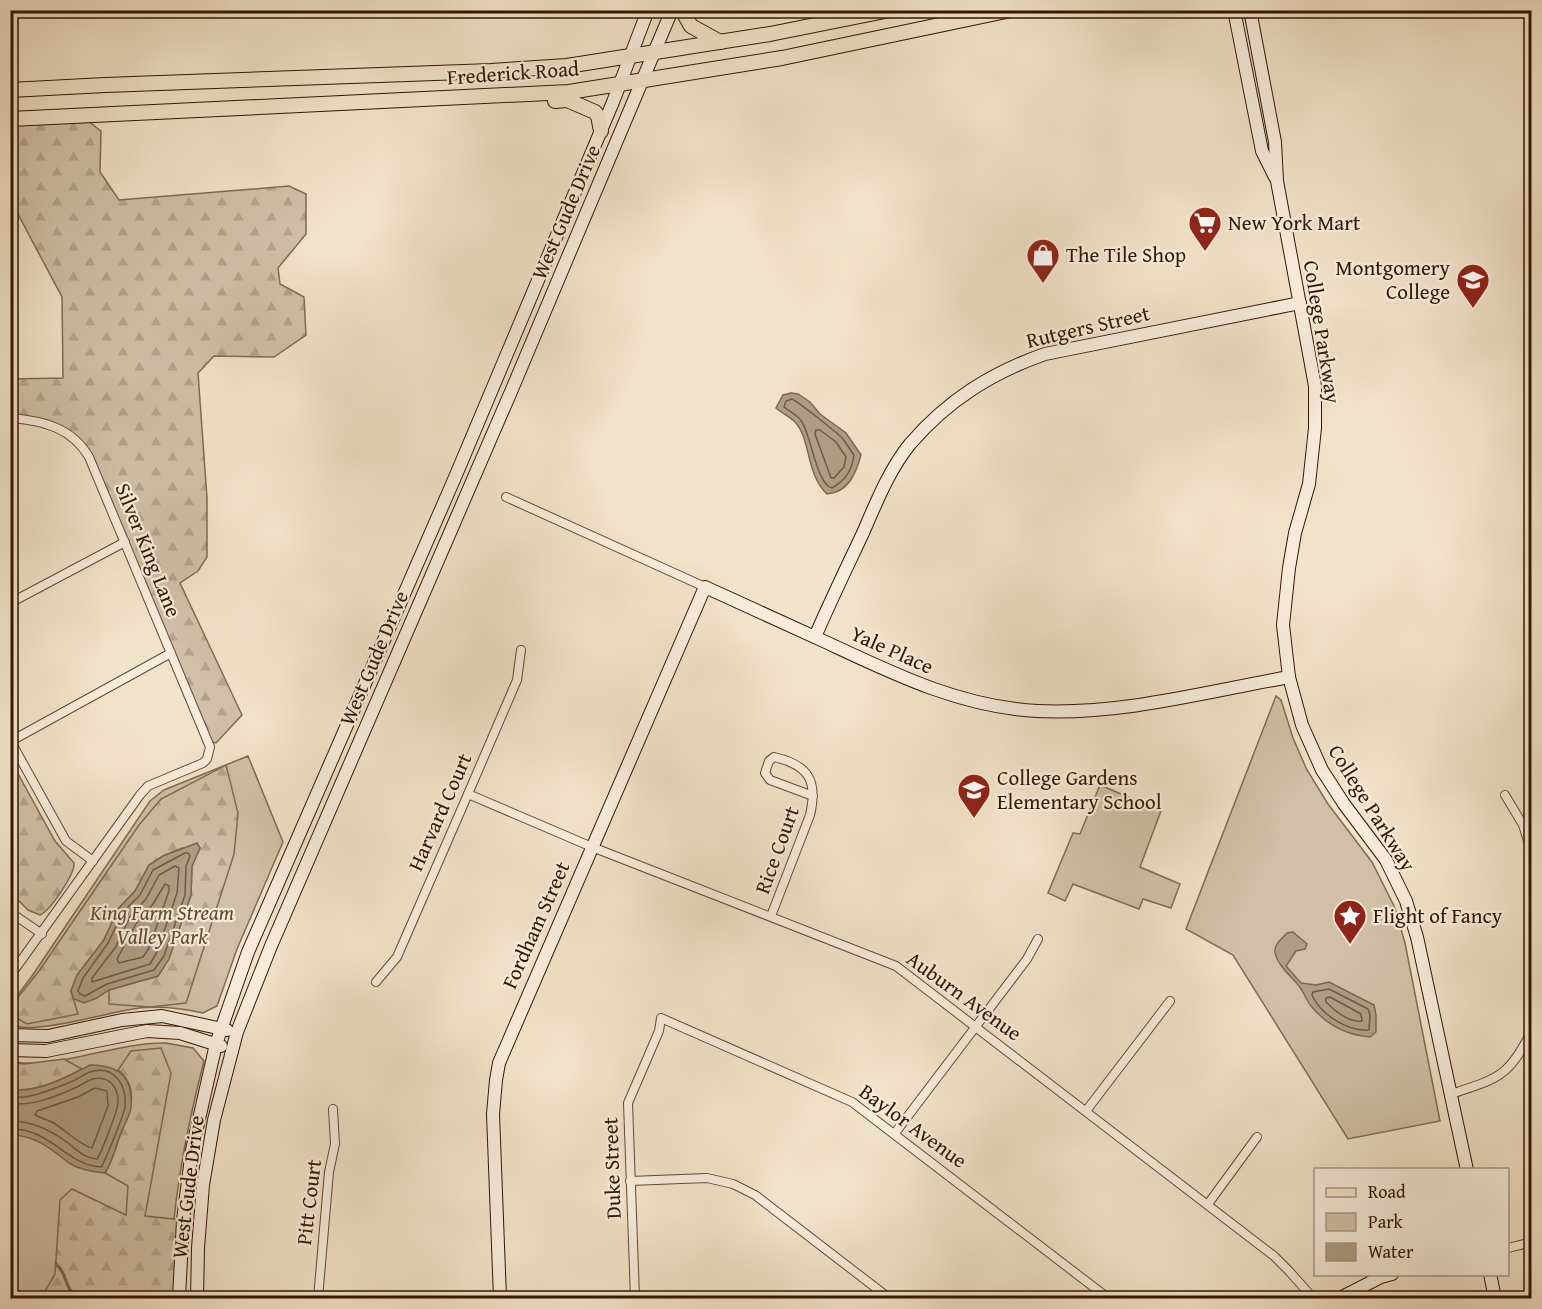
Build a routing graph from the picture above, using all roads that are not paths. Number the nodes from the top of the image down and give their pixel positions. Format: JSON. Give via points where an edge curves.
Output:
{"nodes":[{"id":1,"x":648,"y":10,"type":"edge"},
{"id":2,"x":672,"y":10,"type":"edge"},
{"id":3,"x":682,"y":10,"type":"edge"},
{"id":4,"x":890,"y":10,"type":"edge"},
{"id":5,"x":1011,"y":10,"type":"edge"},
{"id":6,"x":1234,"y":10,"type":"edge"},
{"id":7,"x":1250,"y":10,"type":"edge"},
{"id":8,"x":720,"y":42,"type":"junction"},
{"id":9,"x":655,"y":52,"type":"junction"},
{"id":10,"x":630,"y":57,"type":"junction"},
{"id":11,"x":644,"y":81,"type":"junction"},
{"id":12,"x":618,"y":85,"type":"junction"},
{"id":13,"x":10,"y":90,"type":"edge"},
{"id":14,"x":530,"y":94,"type":"junction"},
{"id":15,"x":10,"y":119,"type":"edge"},
{"id":16,"x":601,"y":131,"type":"junction"},
{"id":17,"x":1277,"y":181,"type":"junction"},
{"id":18,"x":1300,"y":303,"type":"junction"},
{"id":19,"x":10,"y":374,"type":"edge"},
{"id":20,"x":12,"y":418,"type":"junction"},
{"id":21,"x":10,"y":454,"type":"edge"},
{"id":22,"x":506,"y":497,"type":"dead end"},
{"id":23,"x":125,"y":542,"type":"junction"},
{"id":24,"x":705,"y":587,"type":"junction"},
{"id":25,"x":10,"y":603,"type":"edge"},
{"id":26,"x":815,"y":637,"type":"junction"},
{"id":27,"x":521,"y":650,"type":"dead end"},
{"id":28,"x":171,"y":653,"type":"junction"},
{"id":29,"x":1289,"y":676,"type":"junction"},
{"id":30,"x":11,"y":740,"type":"edge"},
{"id":31,"x":468,"y":794,"type":"junction"},
{"id":32,"x":1505,"y":795,"type":"dead end"},
{"id":33,"x":813,"y":796,"type":"junction"},
{"id":34,"x":592,"y":847,"type":"junction"},
{"id":35,"x":1532,"y":853,"type":"edge"},
{"id":36,"x":93,"y":861,"type":"junction"},
{"id":37,"x":10,"y":912,"type":"edge"},
{"id":38,"x":771,"y":916,"type":"junction"},
{"id":39,"x":42,"y":933,"type":"junction"},
{"id":40,"x":1038,"y":939,"type":"dead end"},
{"id":41,"x":10,"y":976,"type":"edge"},
{"id":42,"x":376,"y":982,"type":"dead end"},
{"id":43,"x":1170,"y":1001,"type":"dead end"},
{"id":44,"x":672,"y":1023,"type":"joint"},
{"id":45,"x":976,"y":1026,"type":"junction"},
{"id":46,"x":220,"y":1028,"type":"junction"},
{"id":47,"x":1532,"y":1030,"type":"edge"},
{"id":48,"x":237,"y":1032,"type":"junction"},
{"id":49,"x":10,"y":1035,"type":"edge"},
{"id":50,"x":216,"y":1044,"type":"junction"},
{"id":51,"x":233,"y":1049,"type":"junction"},
{"id":52,"x":10,"y":1050,"type":"edge"},
{"id":53,"x":1451,"y":1094,"type":"junction"},
{"id":54,"x":333,"y":1109,"type":"dead end"},
{"id":55,"x":1086,"y":1111,"type":"junction"},
{"id":56,"x":895,"y":1132,"type":"junction"},
{"id":57,"x":1257,"y":1137,"type":"dead end"},
{"id":58,"x":1467,"y":1168,"type":"edge"},
{"id":59,"x":630,"y":1181,"type":"junction"},
{"id":60,"x":1208,"y":1204,"type":"junction"},
{"id":61,"x":1532,"y":1242,"type":"edge"},
{"id":62,"x":1509,"y":1248,"type":"edge"},
{"id":63,"x":1387,"y":1276,"type":"edge"},
{"id":64,"x":1490,"y":1276,"type":"edge"},
{"id":65,"x":179,"y":1299,"type":"edge"},
{"id":66,"x":196,"y":1299,"type":"edge"},
{"id":67,"x":318,"y":1299,"type":"edge"},
{"id":68,"x":500,"y":1299,"type":"edge"},
{"id":69,"x":635,"y":1299,"type":"edge"},
{"id":70,"x":890,"y":1299,"type":"edge"},
{"id":71,"x":1108,"y":1299,"type":"edge"},
{"id":72,"x":1313,"y":1299,"type":"edge"},
{"id":73,"x":1340,"y":1299,"type":"edge"},
{"id":74,"x":1495,"y":1299,"type":"edge"}],
"edges":[{"from":1,"to":10,"type":"street","name":"West Gude Drive"},
{"from":2,"to":9,"type":"street","name":"West Gude Drive"},
{"from":3,"to":8,"type":"main road","via":[[692,26]]},
{"from":4,"to":8,"type":"main road","name":"Frederick Road"},
{"from":5,"to":11,"type":"main road","name":"Frederick Road","via":[[782,58]]},
{"from":6,"to":17,"type":"street","name":"College Parkway","via":[[1262,151]]},
{"from":7,"to":17,"type":"street","name":"College Parkway","via":[[1275,142]]},
{"from":8,"to":9,"type":"main road","name":"Frederick Road"},
{"from":9,"to":10,"type":"main road","name":"Frederick Road"},
{"from":9,"to":11,"type":"street","name":"West Gude Drive"},
{"from":10,"to":12,"type":"street","name":"West Gude Drive"},
{"from":10,"to":13,"type":"main road","name":"Frederick Road","via":[[491,71]]},
{"from":11,"to":12,"type":"main road","name":"Frederick Road"},
{"from":11,"to":48,"type":"street","name":"West Gude Drive"},
{"from":12,"to":14,"type":"main road","name":"Frederick Road"},
{"from":12,"to":16,"type":"street","name":"West Gude Drive"},
{"from":14,"to":15,"type":"main road","name":"Frederick Road"},
{"from":14,"to":16,"type":"main road","via":[[551,101],[567,100],[592,110],[597,114]]},
{"from":16,"to":46,"type":"street","name":"West Gude Drive","via":[[248,952]]},
{"from":17,"to":18,"type":"street","name":"College Parkway"},
{"from":18,"to":26,"type":"street","name":"Rutgers Street","via":[[1045,354],[1009,367],[968,390],[910,445],[897,464]]},
{"from":18,"to":29,"type":"street","name":"College Parkway","via":[[1315,387],[1316,428],[1309,484],[1289,567],[1283,625]]},
{"from":19,"to":20,"type":"street"},
{"from":20,"to":21,"type":"street"},
{"from":20,"to":23,"type":"street","name":"Silver King Lane","via":[[47,423],[83,447]]},
{"from":22,"to":24,"type":"street","name":"Yale Place"},
{"from":23,"to":25,"type":"street"},
{"from":23,"to":28,"type":"street","name":"Silver King Lane"},
{"from":24,"to":26,"type":"street","name":"Yale Place"},
{"from":24,"to":34,"type":"street","name":"Fordham Street"},
{"from":26,"to":29,"type":"street","name":"Yale Place","via":[[944,693],[1035,711],[1123,707]]},
{"from":27,"to":31,"type":"street","name":"Harvard Court","via":[[517,680]]},
{"from":28,"to":30,"type":"street"},
{"from":28,"to":36,"type":"street","name":"Silver King Lane","via":[[210,752],[203,763],[148,786]]},
{"from":29,"to":53,"type":"street","name":"College Parkway","via":[[1302,725],[1322,770],[1386,860],[1406,901]]},
{"from":30,"to":36,"type":"street","via":[[66,841]]},
{"from":31,"to":34,"type":"street","name":"Auburn Avenue"},
{"from":31,"to":42,"type":"street","name":"Harvard Court","via":[[397,957]]},
{"from":32,"to":35,"type":"street","via":[[1523,825]]},
{"from":33,"to":33,"type":"street","name":"Rice Court","via":[[809,776],[801,767],[774,757],[769,761],[765,773],[770,780]]},
{"from":33,"to":38,"type":"street","name":"Rice Court","via":[[810,815]]},
{"from":34,"to":38,"type":"street","name":"Auburn Avenue"},
{"from":34,"to":68,"type":"street","name":"Fordham Street","via":[[512,1031],[496,1080],[493,1114]]},
{"from":36,"to":39,"type":"street"},
{"from":37,"to":39,"type":"street"},
{"from":38,"to":45,"type":"street","name":"Auburn Avenue","via":[[896,966]]},
{"from":39,"to":41,"type":"street"},
{"from":40,"to":45,"type":"street"},
{"from":43,"to":55,"type":"street"},
{"from":44,"to":56,"type":"street","name":"Baylor Avenue","via":[[852,1102]]},
{"from":44,"to":59,"type":"street","name":"Duke Street","via":[[661,1018],[628,1103]]},
{"from":45,"to":55,"type":"street","name":"Auburn Avenue"},
{"from":45,"to":56,"type":"street"},
{"from":46,"to":48,"type":"street"},
{"from":46,"to":49,"type":"street","via":[[162,1016],[40,1037]]},
{"from":46,"to":50,"type":"street","name":"West Gude Drive"},
{"from":47,"to":53,"type":"street","via":[[1512,1065],[1492,1080]]},
{"from":48,"to":51,"type":"street","name":"West Gude Drive"},
{"from":50,"to":51,"type":"street"},
{"from":50,"to":52,"type":"street","via":[[180,1033],[147,1031],[67,1047],[30,1052]]},
{"from":50,"to":65,"type":"street","name":"West Gude Drive","via":[[192,1150]]},
{"from":51,"to":66,"type":"street","name":"West Gude Drive","via":[[214,1120],[203,1185]]},
{"from":53,"to":58,"type":"street","name":"College Parkway"},
{"from":54,"to":67,"type":"street","name":"Pitt Court","via":[[335,1144]]},
{"from":55,"to":60,"type":"street","name":"Auburn Avenue"},
{"from":56,"to":71,"type":"street","name":"Baylor Avenue"},
{"from":57,"to":60,"type":"street"},
{"from":59,"to":69,"type":"street","name":"Duke Street"},
{"from":59,"to":70,"type":"street","via":[[707,1178],[733,1184],[755,1195]]},
{"from":60,"to":72,"type":"street","name":"Auburn Avenue","via":[[1274,1256]]},
{"from":61,"to":62,"type":"street"},
{"from":63,"to":73,"type":"street"},
{"from":64,"to":74,"type":"street"}]}
